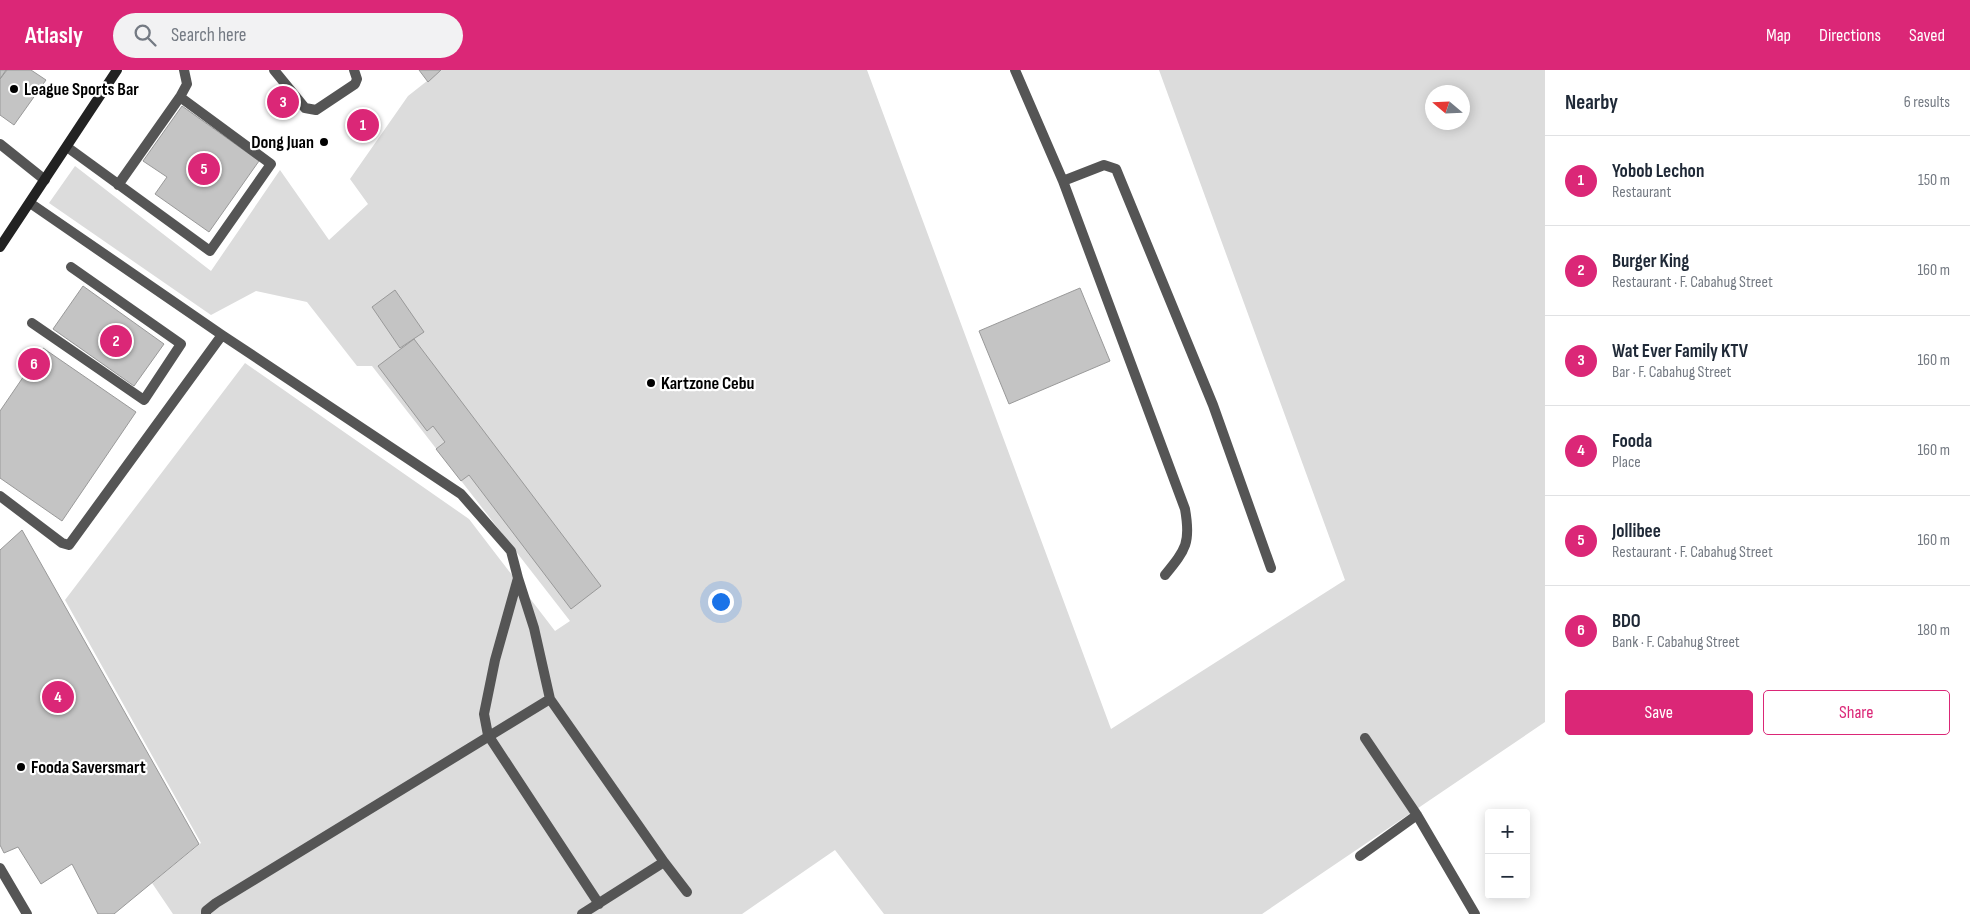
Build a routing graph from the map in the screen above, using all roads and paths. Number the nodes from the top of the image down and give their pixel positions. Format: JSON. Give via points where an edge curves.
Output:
{"nodes":[{"id":1,"x":116,"y":70,"type":"edge"},
{"id":2,"x":184,"y":70,"type":"edge"},
{"id":3,"x":274,"y":70,"type":"edge"},
{"id":4,"x":354,"y":70,"type":"edge"},
{"id":5,"x":1014,"y":70,"type":"edge"},
{"id":6,"x":180,"y":97,"type":"junction"},
{"id":7,"x":0,"y":144,"type":"edge"},
{"id":8,"x":67,"y":147,"type":"junction"},
{"id":9,"x":45,"y":180,"type":"junction"},
{"id":10,"x":1062,"y":182,"type":"junction"},
{"id":11,"x":118,"y":185,"type":"junction"},
{"id":12,"x":30,"y":203,"type":"junction"},
{"id":13,"x":0,"y":247,"type":"edge"},
{"id":14,"x":71,"y":267,"type":"dead end"},
{"id":15,"x":32,"y":323,"type":"dead end"},
{"id":16,"x":222,"y":335,"type":"junction"},
{"id":17,"x":0,"y":496,"type":"edge"},
{"id":18,"x":1271,"y":568,"type":"dead end"},
{"id":19,"x":1165,"y":575,"type":"dead end"},
{"id":20,"x":518,"y":578,"type":"junction"},
{"id":21,"x":550,"y":699,"type":"junction"},
{"id":22,"x":488,"y":735,"type":"junction"},
{"id":23,"x":1365,"y":738,"type":"dead end"},
{"id":24,"x":1416,"y":815,"type":"junction"},
{"id":25,"x":1360,"y":856,"type":"dead end"},
{"id":26,"x":664,"y":862,"type":"junction"},
{"id":27,"x":0,"y":868,"type":"edge"},
{"id":28,"x":687,"y":892,"type":"dead end"},
{"id":29,"x":599,"y":904,"type":"junction"},
{"id":30,"x":27,"y":914,"type":"edge"},
{"id":31,"x":206,"y":914,"type":"edge"},
{"id":32,"x":582,"y":914,"type":"edge"},
{"id":33,"x":1475,"y":914,"type":"edge"}],
"edges":[{"from":1,"to":8,"type":"main road"},
{"from":2,"to":6,"type":"street","via":[[187,84]]},
{"from":3,"to":4,"type":"street","via":[[305,108],[316,110],[354,84],[357,79]]},
{"from":5,"to":10,"type":"street"},
{"from":6,"to":11,"type":"street"},
{"from":6,"to":11,"type":"street","via":[[271,164],[210,251]]},
{"from":7,"to":9,"type":"street"},
{"from":8,"to":9,"type":"main road"},
{"from":8,"to":11,"type":"street"},
{"from":9,"to":12,"type":"main road"},
{"from":10,"to":18,"type":"street","via":[[1104,165],[1116,169],[1213,405]]},
{"from":10,"to":19,"type":"street","via":[[1185,509],[1189,534],[1180,556]]},
{"from":12,"to":13,"type":"main road"},
{"from":12,"to":16,"type":"street"},
{"from":14,"to":15,"type":"street","via":[[181,344],[144,400]]},
{"from":16,"to":17,"type":"street","via":[[69,545]]},
{"from":16,"to":20,"type":"street","via":[[461,494],[511,551]]},
{"from":20,"to":21,"type":"street","via":[[534,628]]},
{"from":20,"to":22,"type":"street","via":[[484,714]]},
{"from":21,"to":22,"type":"street"},
{"from":21,"to":26,"type":"street"},
{"from":22,"to":29,"type":"street"},
{"from":22,"to":31,"type":"street","via":[[216,903]]},
{"from":23,"to":24,"type":"street"},
{"from":24,"to":25,"type":"street"},
{"from":24,"to":33,"type":"street"},
{"from":26,"to":28,"type":"street"},
{"from":26,"to":29,"type":"street"},
{"from":27,"to":30,"type":"street"},
{"from":29,"to":32,"type":"street"}]}
